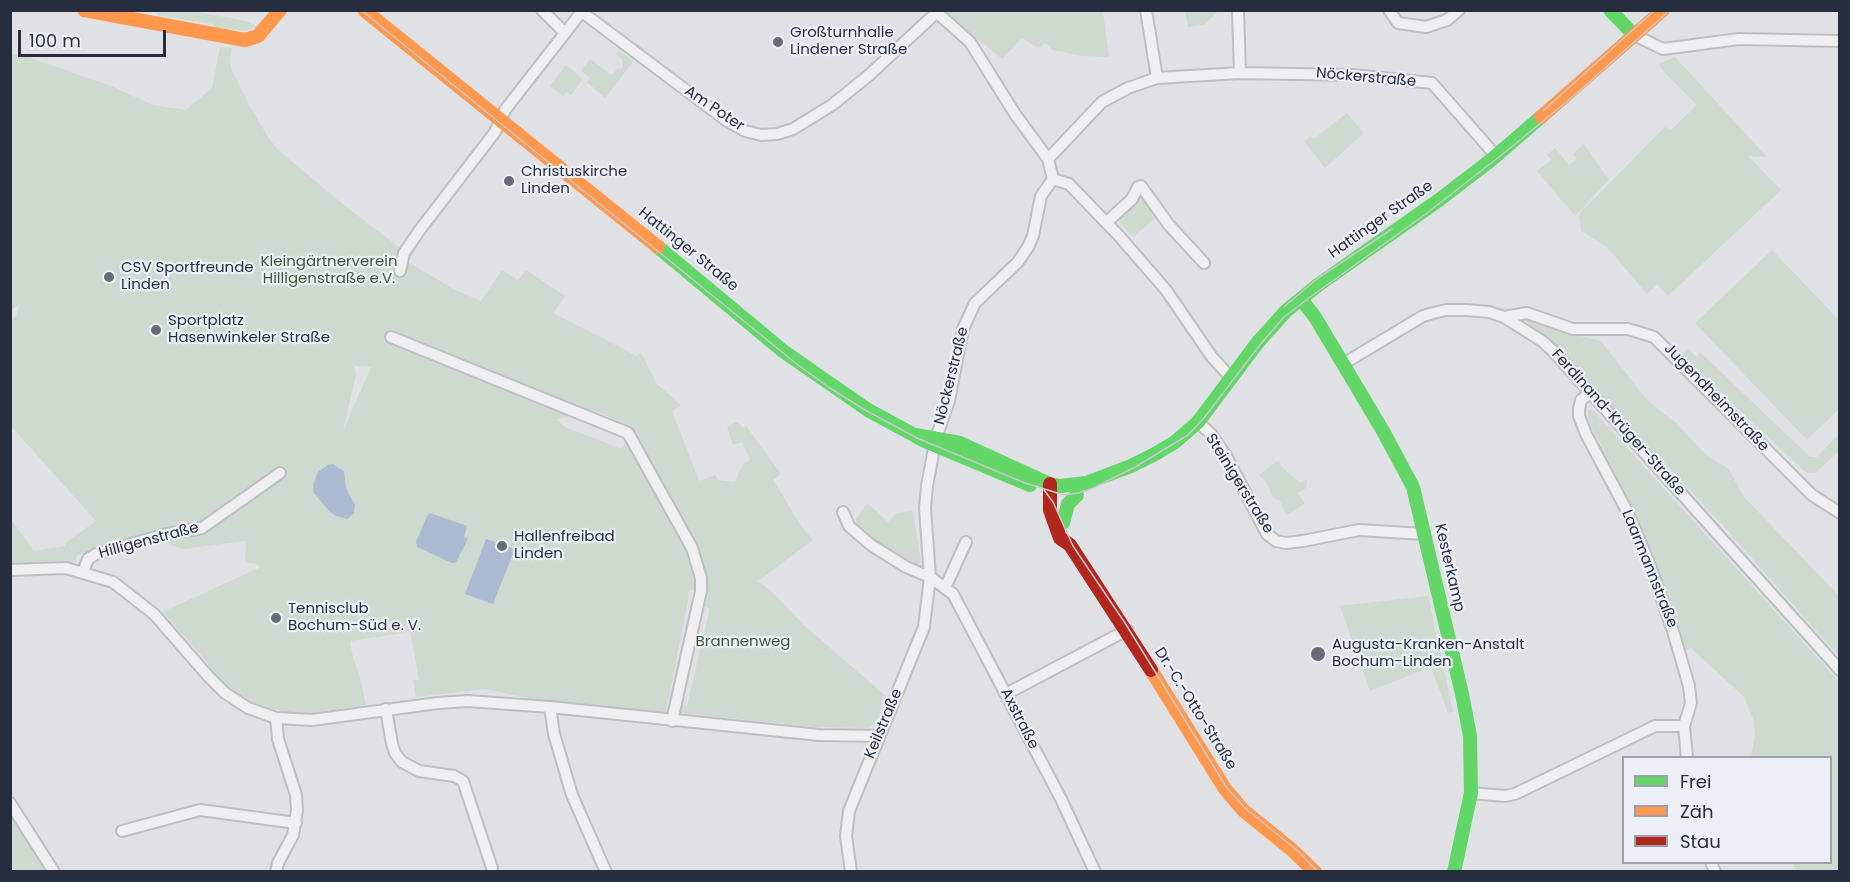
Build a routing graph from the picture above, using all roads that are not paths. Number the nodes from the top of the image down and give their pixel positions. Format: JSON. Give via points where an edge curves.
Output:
{"nodes":[{"id":1,"x":84,"y":10,"type":"edge"},
{"id":2,"x":280,"y":10,"type":"edge"},
{"id":3,"x":364,"y":10,"type":"edge"},
{"id":4,"x":542,"y":10,"type":"edge"},
{"id":5,"x":1146,"y":10,"type":"edge"},
{"id":6,"x":1238,"y":10,"type":"edge"},
{"id":7,"x":1389,"y":10,"type":"edge"},
{"id":8,"x":1459,"y":10,"type":"edge"},
{"id":9,"x":1610,"y":10,"type":"edge"},
{"id":10,"x":1663,"y":10,"type":"edge"},
{"id":11,"x":583,"y":11,"type":"edge"},
{"id":12,"x":935,"y":12,"type":"edge"},
{"id":13,"x":564,"y":33,"type":"junction"},
{"id":14,"x":1634,"y":35,"type":"junction"},
{"id":15,"x":1839,"y":41,"type":"edge"},
{"id":16,"x":1240,"y":73,"type":"junction"},
{"id":17,"x":1157,"y":78,"type":"junction"},
{"id":18,"x":500,"y":120,"type":"junction"},
{"id":19,"x":1496,"y":156,"type":"junction"},
{"id":20,"x":1048,"y":159,"type":"junction"},
{"id":21,"x":1053,"y":179,"type":"junction"},
{"id":22,"x":1107,"y":222,"type":"junction"},
{"id":23,"x":1204,"y":263,"type":"dead end"},
{"id":24,"x":400,"y":271,"type":"dead end"},
{"id":25,"x":1301,"y":299,"type":"junction"},
{"id":26,"x":1504,"y":317,"type":"junction"},
{"id":27,"x":392,"y":338,"type":"dead end"},
{"id":28,"x":1343,"y":364,"type":"junction"},
{"id":29,"x":1232,"y":378,"type":"junction"},
{"id":30,"x":1590,"y":393,"type":"junction"},
{"id":31,"x":1198,"y":422,"type":"junction"},
{"id":32,"x":936,"y":442,"type":"junction"},
{"id":33,"x":1131,"y":466,"type":"junction"},
{"id":34,"x":280,"y":473,"type":"dead end"},
{"id":35,"x":1050,"y":491,"type":"junction"},
{"id":36,"x":1077,"y":495,"type":"junction"},
{"id":37,"x":843,"y":512,"type":"dead end"},
{"id":38,"x":1839,"y":513,"type":"edge"},
{"id":39,"x":1063,"y":523,"type":"junction"},
{"id":40,"x":1424,"y":534,"type":"junction"},
{"id":41,"x":966,"y":542,"type":"dead end"},
{"id":42,"x":1070,"y":545,"type":"junction"},
{"id":43,"x":10,"y":570,"type":"edge"},
{"id":44,"x":83,"y":572,"type":"junction"},
{"id":45,"x":930,"y":577,"type":"junction"},
{"id":46,"x":945,"y":588,"type":"junction"},
{"id":47,"x":1127,"y":630,"type":"junction"},
{"id":48,"x":1839,"y":670,"type":"edge"},
{"id":49,"x":1006,"y":694,"type":"junction"},
{"id":50,"x":550,"y":707,"type":"junction"},
{"id":51,"x":386,"y":709,"type":"junction"},
{"id":52,"x":276,"y":718,"type":"junction"},
{"id":53,"x":672,"y":721,"type":"junction"},
{"id":54,"x":1684,"y":726,"type":"junction"},
{"id":55,"x":879,"y":736,"type":"junction"},
{"id":56,"x":1687,"y":756,"type":"edge"},
{"id":57,"x":1471,"y":793,"type":"junction"},
{"id":58,"x":10,"y":802,"type":"edge"},
{"id":59,"x":296,"y":823,"type":"junction"},
{"id":60,"x":122,"y":831,"type":"dead end"},
{"id":61,"x":492,"y":868,"type":"dead end"},
{"id":62,"x":54,"y":872,"type":"edge"},
{"id":63,"x":276,"y":872,"type":"edge"},
{"id":64,"x":606,"y":872,"type":"edge"},
{"id":65,"x":851,"y":872,"type":"edge"},
{"id":66,"x":1095,"y":872,"type":"edge"},
{"id":67,"x":1315,"y":872,"type":"edge"},
{"id":68,"x":1454,"y":872,"type":"edge"}],
"edges":[{"from":1,"to":2,"type":"street","via":[[245,40],[258,36]]},
{"from":3,"to":18,"type":"street","name":"Hattinger Straße"},
{"from":4,"to":13,"type":"street"},
{"from":5,"to":17,"type":"street"},
{"from":6,"to":16,"type":"street"},
{"from":7,"to":8,"type":"street","via":[[1398,23],[1426,27],[1447,20]]},
{"from":9,"to":14,"type":"street"},
{"from":10,"to":14,"type":"street","name":"Hattinger Straße"},
{"from":11,"to":12,"type":"street","name":"Am Poter","via":[[727,121],[758,135],[793,129],[832,105]]},
{"from":11,"to":13,"type":"street"},
{"from":12,"to":20,"type":"street","via":[[970,42]]},
{"from":13,"to":18,"type":"street"},
{"from":14,"to":15,"type":"street","via":[[1663,49],[1740,39]]},
{"from":14,"to":19,"type":"street","name":"Hattinger Straße"},
{"from":16,"to":17,"type":"street","name":"Nöckerstraße"},
{"from":16,"to":19,"type":"street","name":"Nöckerstraße","via":[[1352,75],[1432,83]]},
{"from":17,"to":20,"type":"street","name":"Nöckerstraße","via":[[1102,102]]},
{"from":18,"to":24,"type":"street","via":[[404,253]]},
{"from":18,"to":32,"type":"street","name":"Hattinger Straße","via":[[834,389],[915,435]]},
{"from":19,"to":25,"type":"street","name":"Hattinger Straße"},
{"from":20,"to":21,"type":"street"},
{"from":21,"to":22,"type":"street","via":[[1069,184]]},
{"from":21,"to":32,"type":"street","name":"Nöckerstraße","via":[[1041,196],[1028,247],[969,312]]},
{"from":22,"to":23,"type":"street","via":[[1141,186],[1169,225]]},
{"from":22,"to":29,"type":"street","via":[[1166,290],[1221,369]]},
{"from":25,"to":28,"type":"street","name":"Kesterkamp"},
{"from":25,"to":29,"type":"street","name":"Hattinger Straße","via":[[1272,326]]},
{"from":26,"to":28,"type":"street","name":"Ferdinand-Krüger-Straße","via":[[1466,310],[1433,313]]},
{"from":26,"to":30,"type":"street","name":"Ferdinand-Krüger-Straße","via":[[1552,350]]},
{"from":26,"to":38,"type":"street","name":"Jugendheimstraße","via":[[1527,313],[1573,328],[1628,329],[1654,337],[1812,495]]},
{"from":27,"to":53,"type":"street","via":[[628,433],[692,548],[701,578]]},
{"from":28,"to":40,"type":"street","name":"Kesterkamp","via":[[1405,469]]},
{"from":29,"to":31,"type":"street","name":"Hattinger Straße"},
{"from":30,"to":48,"type":"street","name":"Ferdinand-Krüger-Straße"},
{"from":30,"to":54,"type":"street","name":"Laarmannstraße","via":[[1581,400],[1580,416],[1628,513],[1673,631],[1691,695]]},
{"from":31,"to":33,"type":"street","name":"Hattinger Straße","via":[[1169,446]]},
{"from":31,"to":40,"type":"street","name":"Steinigerstraße","via":[[1226,456],[1267,534],[1281,543],[1359,530]]},
{"from":32,"to":35,"type":"street","name":"Hattinger Straße","via":[[960,443],[990,455]]},
{"from":32,"to":45,"type":"street","name":"Keilstraße","via":[[925,508]]},
{"from":33,"to":35,"type":"street","name":"Hattinger Straße","via":[[1080,485]]},
{"from":33,"to":36,"type":"street","name":"Hattinger Straße"},
{"from":34,"to":44,"type":"street","name":"Hilligenstraße","via":[[201,528],[96,554],[88,559]]},
{"from":35,"to":36,"type":"street","name":"Hattinger Straße"},
{"from":35,"to":39,"type":"street","name":"Dr.-C.-Otto-Straße"},
{"from":35,"to":42,"type":"street","name":"Dr.-C.-Otto-Straße","via":[[1050,510],[1060,538]]},
{"from":36,"to":39,"type":"street","via":[[1068,504]]},
{"from":37,"to":45,"type":"street","via":[[849,526],[871,545]]},
{"from":39,"to":42,"type":"street","name":"Dr.-C.-Otto-Straße"},
{"from":40,"to":57,"type":"street","name":"Kesterkamp","via":[[1467,713]]},
{"from":41,"to":46,"type":"street"},
{"from":42,"to":47,"type":"street","name":"Dr.-C.-Otto-Straße"},
{"from":43,"to":44,"type":"street","via":[[66,568]]},
{"from":44,"to":52,"type":"street","via":[[111,581],[131,594],[225,693],[248,708]]},
{"from":45,"to":46,"type":"street","name":"Axstraße"},
{"from":45,"to":55,"type":"street","name":"Keilstraße","via":[[924,627]]},
{"from":46,"to":49,"type":"street","name":"Axstraße","via":[[961,606]]},
{"from":47,"to":49,"type":"street"},
{"from":47,"to":67,"type":"street","name":"Dr.-C.-Otto-Straße","via":[[1229,795]]},
{"from":49,"to":66,"type":"street","name":"Axstraße"},
{"from":50,"to":51,"type":"street","via":[[468,701]]},
{"from":50,"to":53,"type":"street"},
{"from":50,"to":64,"type":"street","via":[[572,795]]},
{"from":51,"to":52,"type":"street","via":[[312,720]]},
{"from":51,"to":61,"type":"street","via":[[392,744],[401,760],[419,771],[463,781]]},
{"from":52,"to":59,"type":"street","via":[[278,739],[296,795]]},
{"from":53,"to":55,"type":"street","via":[[819,735]]},
{"from":54,"to":56,"type":"street","name":"Laarmannstraße"},
{"from":54,"to":57,"type":"street","via":[[1654,726],[1515,794]]},
{"from":55,"to":65,"type":"street","name":"Keilstraße","via":[[849,811],[846,836]]},
{"from":57,"to":68,"type":"street","name":"Kesterkamp"},
{"from":58,"to":62,"type":"street"},
{"from":59,"to":60,"type":"street","via":[[200,810]]},
{"from":59,"to":63,"type":"street"}]}
